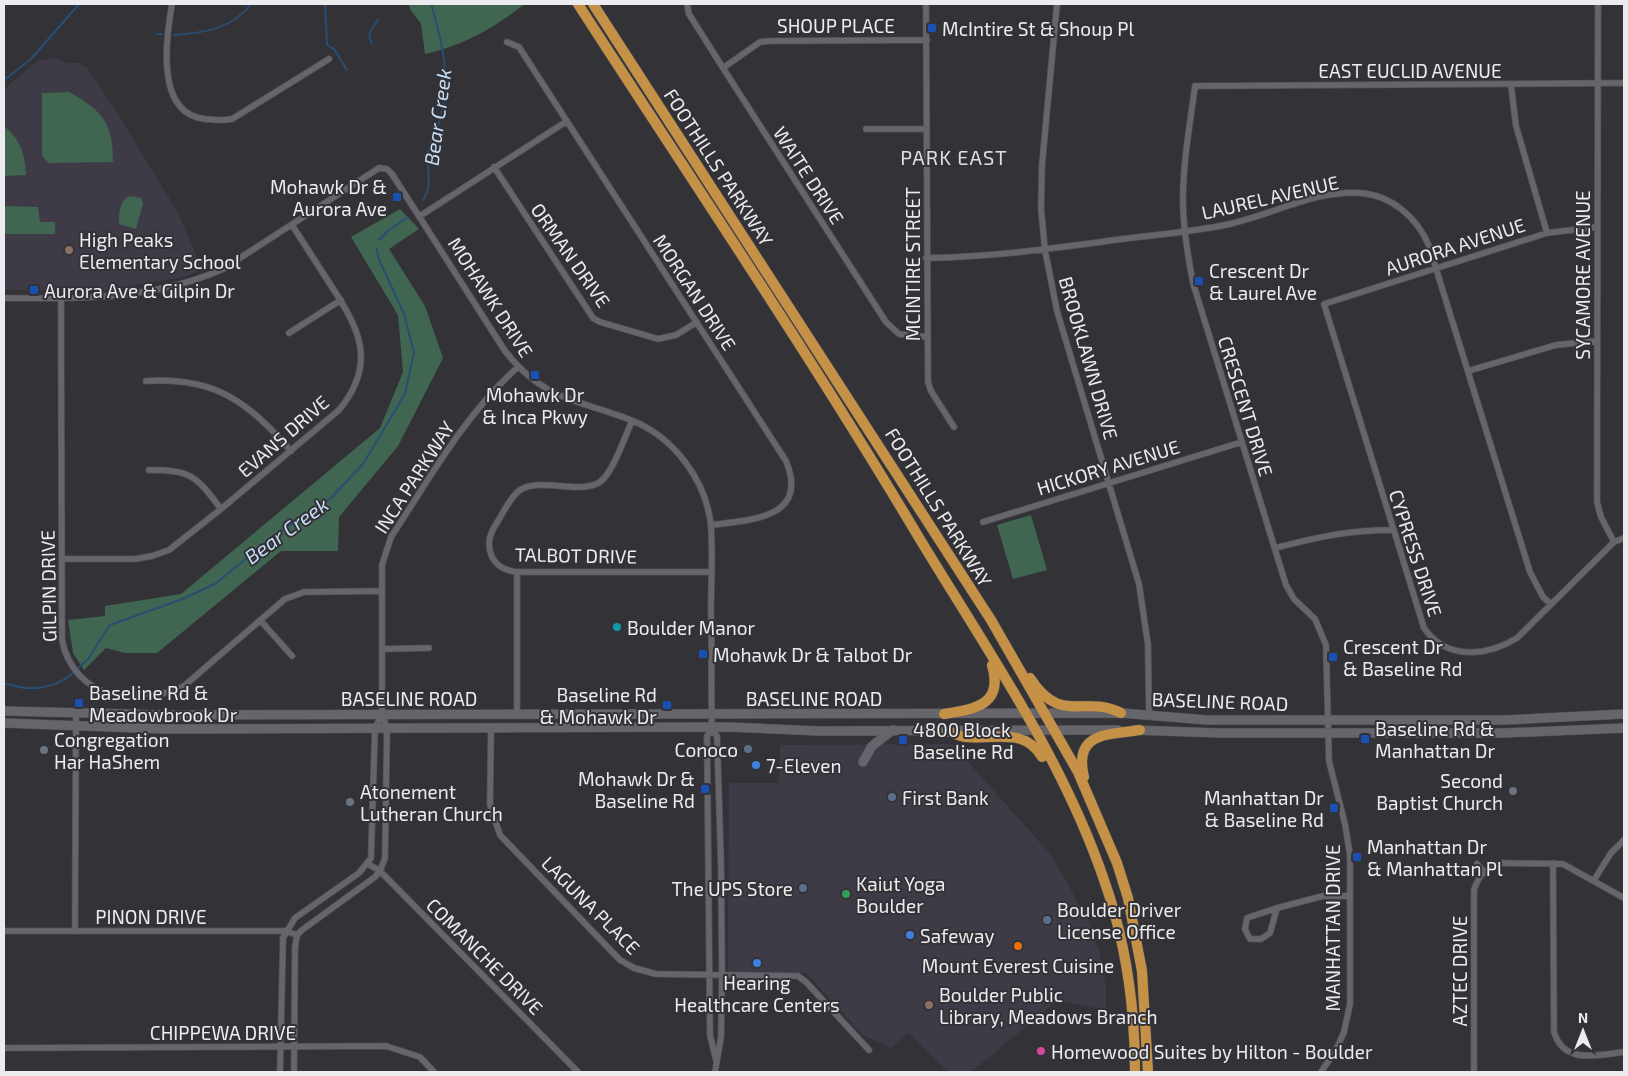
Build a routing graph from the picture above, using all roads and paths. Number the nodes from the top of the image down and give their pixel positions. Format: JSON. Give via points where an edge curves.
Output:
{"nodes":[{"id":1,"x":172,"y":4,"type":"edge"},
{"id":2,"x":578,"y":4,"type":"edge"},
{"id":3,"x":593,"y":4,"type":"edge"},
{"id":4,"x":688,"y":4,"type":"edge"},
{"id":5,"x":926,"y":4,"type":"edge"},
{"id":6,"x":1057,"y":4,"type":"edge"},
{"id":7,"x":1598,"y":4,"type":"edge"},
{"id":8,"x":927,"y":40,"type":"junction"},
{"id":9,"x":507,"y":42,"type":"dead end"},
{"id":10,"x":329,"y":59,"type":"dead end"},
{"id":11,"x":722,"y":68,"type":"junction"},
{"id":12,"x":1598,"y":83,"type":"junction"},
{"id":13,"x":1624,"y":83,"type":"edge"},
{"id":14,"x":1511,"y":85,"type":"junction"},
{"id":15,"x":1195,"y":86,"type":"joint"},
{"id":16,"x":567,"y":121,"type":"junction"},
{"id":17,"x":866,"y":129,"type":"dead end"},
{"id":18,"x":927,"y":129,"type":"junction"},
{"id":19,"x":494,"y":167,"type":"junction"},
{"id":20,"x":420,"y":216,"type":"junction"},
{"id":21,"x":292,"y":225,"type":"junction"},
{"id":22,"x":1596,"y":227,"type":"junction"},
{"id":23,"x":1185,"y":231,"type":"junction"},
{"id":24,"x":1548,"y":232,"type":"junction"},
{"id":25,"x":1045,"y":250,"type":"junction"},
{"id":26,"x":926,"y":258,"type":"junction"},
{"id":27,"x":1436,"y":268,"type":"junction"},
{"id":28,"x":4,"y":298,"type":"edge"},
{"id":29,"x":61,"y":298,"type":"junction"},
{"id":30,"x":341,"y":300,"type":"junction"},
{"id":31,"x":1324,"y":304,"type":"joint"},
{"id":32,"x":697,"y":322,"type":"junction"},
{"id":33,"x":289,"y":333,"type":"dead end"},
{"id":34,"x":927,"y":337,"type":"junction"},
{"id":35,"x":1597,"y":341,"type":"junction"},
{"id":36,"x":518,"y":367,"type":"junction"},
{"id":37,"x":1468,"y":371,"type":"junction"},
{"id":38,"x":146,"y":381,"type":"dead end"},
{"id":39,"x":632,"y":421,"type":"junction"},
{"id":40,"x":954,"y":427,"type":"dead end"},
{"id":41,"x":1242,"y":442,"type":"junction"},
{"id":42,"x":291,"y":451,"type":"junction"},
{"id":43,"x":148,"y":470,"type":"dead end"},
{"id":44,"x":1109,"y":482,"type":"junction"},
{"id":45,"x":221,"y":509,"type":"junction"},
{"id":46,"x":983,"y":522,"type":"dead end"},
{"id":47,"x":710,"y":526,"type":"junction"},
{"id":48,"x":1393,"y":530,"type":"junction"},
{"id":49,"x":1624,"y":538,"type":"edge"},
{"id":50,"x":1614,"y":542,"type":"junction"},
{"id":51,"x":1275,"y":548,"type":"junction"},
{"id":52,"x":62,"y":559,"type":"junction"},
{"id":53,"x":517,"y":572,"type":"junction"},
{"id":54,"x":711,"y":572,"type":"junction"},
{"id":55,"x":382,"y":591,"type":"junction"},
{"id":56,"x":1551,"y":604,"type":"junction"},
{"id":57,"x":260,"y":620,"type":"junction"},
{"id":58,"x":991,"y":620,"type":"junction"},
{"id":59,"x":983,"y":644,"type":"junction"},
{"id":60,"x":429,"y":648,"type":"dead end"},
{"id":61,"x":382,"y":649,"type":"junction"},
{"id":62,"x":292,"y":656,"type":"dead end"},
{"id":63,"x":4,"y":711,"type":"edge"},
{"id":64,"x":76,"y":712,"type":"junction"},
{"id":65,"x":1121,"y":713,"type":"junction"},
{"id":66,"x":382,"y":714,"type":"junction"},
{"id":67,"x":517,"y":714,"type":"junction"},
{"id":68,"x":712,"y":714,"type":"junction"},
{"id":69,"x":944,"y":714,"type":"junction"},
{"id":70,"x":1044,"y":714,"type":"junction"},
{"id":71,"x":1624,"y":714,"type":"edge"},
{"id":72,"x":1026,"y":715,"type":"junction"},
{"id":73,"x":1149,"y":716,"type":"junction"},
{"id":74,"x":1328,"y":720,"type":"junction"},
{"id":75,"x":4,"y":724,"type":"edge"},
{"id":76,"x":76,"y":726,"type":"junction"},
{"id":77,"x":375,"y":728,"type":"junction"},
{"id":78,"x":387,"y":728,"type":"junction"},
{"id":79,"x":491,"y":728,"type":"junction"},
{"id":80,"x":1624,"y":728,"type":"edge"},
{"id":81,"x":712,"y":729,"type":"junction"},
{"id":82,"x":893,"y":730,"type":"junction"},
{"id":83,"x":1035,"y":730,"type":"junction"},
{"id":84,"x":1052,"y":730,"type":"junction"},
{"id":85,"x":1140,"y":730,"type":"junction"},
{"id":86,"x":947,"y":731,"type":"junction"},
{"id":87,"x":1328,"y":732,"type":"junction"},
{"id":88,"x":863,"y":762,"type":"dead end"},
{"id":89,"x":1088,"y":792,"type":"junction"},
{"id":90,"x":1077,"y":813,"type":"junction"},
{"id":91,"x":1624,"y":840,"type":"edge"},
{"id":92,"x":1553,"y":863,"type":"junction"},
{"id":93,"x":368,"y":864,"type":"junction"},
{"id":94,"x":1477,"y":864,"type":"dead end"},
{"id":95,"x":380,"y":871,"type":"junction"},
{"id":96,"x":1484,"y":872,"type":"junction"},
{"id":97,"x":1594,"y":880,"type":"junction"},
{"id":98,"x":1350,"y":896,"type":"junction"},
{"id":99,"x":1624,"y":898,"type":"edge"},
{"id":100,"x":1277,"y":908,"type":"junction"},
{"id":101,"x":4,"y":931,"type":"edge"},
{"id":102,"x":75,"y":931,"type":"junction"},
{"id":103,"x":286,"y":931,"type":"junction"},
{"id":104,"x":297,"y":935,"type":"junction"},
{"id":105,"x":709,"y":974,"type":"junction"},
{"id":106,"x":722,"y":974,"type":"junction"},
{"id":107,"x":280,"y":1047,"type":"junction"},
{"id":108,"x":294,"y":1047,"type":"junction"},
{"id":109,"x":4,"y":1048,"type":"edge"},
{"id":110,"x":868,"y":1050,"type":"dead end"},
{"id":111,"x":1624,"y":1052,"type":"edge"},
{"id":112,"x":716,"y":1060,"type":"junction"},
{"id":113,"x":280,"y":1072,"type":"edge"},
{"id":114,"x":294,"y":1072,"type":"edge"},
{"id":115,"x":434,"y":1072,"type":"edge"},
{"id":116,"x":578,"y":1072,"type":"edge"},
{"id":117,"x":716,"y":1072,"type":"edge"},
{"id":118,"x":1135,"y":1072,"type":"edge"},
{"id":119,"x":1148,"y":1072,"type":"edge"},
{"id":120,"x":1322,"y":1072,"type":"edge"},
{"id":121,"x":1474,"y":1072,"type":"edge"}],
"edges":[{"from":1,"to":10,"type":"street","via":[[167,49],[168,84],[182,108],[196,117],[218,121],[232,119]]},
{"from":2,"to":59,"type":"highway","name":"FOOTHILLS PARKWAY","via":[[885,479]]},
{"from":3,"to":58,"type":"highway","name":"FOOTHILLS PARKWAY"},
{"from":4,"to":11,"type":"street","name":"WAITE DRIVE","via":[[690,14]]},
{"from":5,"to":8,"type":"street","name":"MCINTIRE STREET"},
{"from":6,"to":25,"type":"street","name":"BROOKLAWN DRIVE","via":[[1042,165],[1041,208]]},
{"from":7,"to":12,"type":"street","name":"SYCAMORE AVENUE"},
{"from":8,"to":11,"type":"street","name":"SHOUP PLACE","via":[[769,40],[760,42]]},
{"from":8,"to":18,"type":"street","name":"MCINTIRE STREET"},
{"from":9,"to":16,"type":"street","name":"MORGAN DRIVE","via":[[519,48]]},
{"from":11,"to":34,"type":"street","name":"WAITE DRIVE","via":[[886,322],[898,334]]},
{"from":12,"to":13,"type":"street","name":"EAST EUCLID AVENUE"},
{"from":12,"to":14,"type":"street","name":"EAST EUCLID AVENUE"},
{"from":12,"to":22,"type":"street","name":"SYCAMORE AVENUE"},
{"from":14,"to":15,"type":"street","name":"EAST EUCLID AVENUE"},
{"from":14,"to":24,"type":"street","via":[[1516,126]]},
{"from":15,"to":23,"type":"street","name":"CRESCENT DRIVE","via":[[1184,176]]},
{"from":16,"to":19,"type":"street"},
{"from":16,"to":32,"type":"street","name":"MORGAN DRIVE"},
{"from":17,"to":18,"type":"street"},
{"from":18,"to":26,"type":"street","name":"MCINTIRE STREET"},
{"from":19,"to":20,"type":"street"},
{"from":19,"to":32,"type":"street","name":"ORMAN DRIVE","via":[[593,318],[658,339],[676,336]]},
{"from":20,"to":21,"type":"street","via":[[392,174],[378,168]]},
{"from":20,"to":36,"type":"street","name":"MOHAWK DRIVE"},
{"from":21,"to":29,"type":"street","via":[[222,269],[195,281],[119,296]]},
{"from":21,"to":30,"type":"street","name":"EVANS DRIVE"},
{"from":22,"to":24,"type":"street","name":"AURORA AVENUE"},
{"from":22,"to":35,"type":"street","name":"SYCAMORE AVENUE"},
{"from":23,"to":25,"type":"street","name":"LAUREL AVENUE"},
{"from":23,"to":27,"type":"street","name":"LAUREL AVENUE","via":[[1242,221],[1320,197],[1361,193],[1392,203],[1417,224],[1426,238]]},
{"from":23,"to":41,"type":"street","name":"CRESCENT DRIVE","via":[[1193,283]]},
{"from":24,"to":27,"type":"street","name":"AURORA AVENUE"},
{"from":25,"to":26,"type":"street","name":"LAUREL AVENUE"},
{"from":25,"to":44,"type":"street","name":"BROOKLAWN DRIVE","via":[[1057,310]]},
{"from":26,"to":34,"type":"street","name":"MCINTIRE STREET"},
{"from":27,"to":31,"type":"street","name":"AURORA AVENUE"},
{"from":27,"to":37,"type":"street","name":"LAUREL AVENUE"},
{"from":28,"to":29,"type":"street"},
{"from":29,"to":52,"type":"street","name":"GILPIN DRIVE"},
{"from":30,"to":33,"type":"street"},
{"from":30,"to":42,"type":"street","name":"EVANS DRIVE","via":[[359,335],[359,375],[339,410]]},
{"from":31,"to":48,"type":"street","name":"CYPRESS DRIVE"},
{"from":32,"to":47,"type":"street","name":"MORGAN DRIVE","via":[[786,461],[791,479],[787,498],[772,514]]},
{"from":34,"to":40,"type":"street","name":"MCINTIRE STREET","via":[[931,392]]},
{"from":35,"to":37,"type":"street","via":[[1556,344]]},
{"from":35,"to":50,"type":"street","name":"SYCAMORE AVENUE","via":[[1597,502]]},
{"from":36,"to":39,"type":"street","name":"MOHAWK DRIVE","via":[[545,390]]},
{"from":36,"to":55,"type":"street","name":"INCA PARKWAY","via":[[471,416],[391,537],[382,565]]},
{"from":37,"to":56,"type":"street","name":"LAUREL AVENUE","via":[[1530,572],[1539,591]]},
{"from":38,"to":42,"type":"street","via":[[181,381],[222,392],[253,410]]},
{"from":39,"to":47,"type":"street","name":"MOHAWK DRIVE","via":[[655,434],[685,462],[702,492]]},
{"from":39,"to":53,"type":"street","name":"TALBOT DRIVE","via":[[603,484],[527,487],[514,495],[494,527],[489,542],[500,566]]},
{"from":41,"to":44,"type":"street","name":"HICKORY AVENUE"},
{"from":41,"to":51,"type":"street","name":"CRESCENT DRIVE"},
{"from":42,"to":45,"type":"street","name":"EVANS DRIVE"},
{"from":43,"to":45,"type":"street","via":[[173,470],[193,477]]},
{"from":44,"to":46,"type":"street","name":"HICKORY AVENUE"},
{"from":44,"to":73,"type":"street","name":"BROOKLAWN DRIVE","via":[[1144,610]]},
{"from":45,"to":52,"type":"street","name":"EVANS DRIVE","via":[[169,550],[152,556]]},
{"from":47,"to":54,"type":"street","name":"MOHAWK DRIVE"},
{"from":48,"to":51,"type":"street","via":[[1328,534]]},
{"from":48,"to":56,"type":"street","name":"CYPRESS DRIVE","via":[[1424,628],[1430,637],[1446,648],[1472,652],[1506,645]]},
{"from":49,"to":50,"type":"street","name":"CYPRESS DRIVE"},
{"from":50,"to":56,"type":"street","name":"CYPRESS DRIVE"},
{"from":51,"to":74,"type":"street","name":"CRESCENT DRIVE","via":[[1289,591],[1315,619],[1326,645]]},
{"from":52,"to":57,"type":"street","name":"GILPIN DRIVE","via":[[62,640],[65,654],[91,685],[113,694],[166,694],[184,686]]},
{"from":53,"to":54,"type":"street","name":"TALBOT DRIVE"},
{"from":53,"to":67,"type":"street"},
{"from":54,"to":68,"type":"street","name":"MOHAWK DRIVE"},
{"from":55,"to":57,"type":"street","name":"GILPIN DRIVE","via":[[304,592],[285,599]]},
{"from":55,"to":61,"type":"street","name":"INCA PARKWAY"},
{"from":57,"to":62,"type":"street"},
{"from":58,"to":65,"type":"highway","via":[[1048,699],[1064,707],[1110,708]]},
{"from":58,"to":70,"type":"highway","name":"FOOTHILLS PARKWAY"},
{"from":59,"to":69,"type":"highway","via":[[995,677],[994,693],[985,703]]},
{"from":59,"to":72,"type":"highway","name":"FOOTHILLS PARKWAY"},
{"from":60,"to":61,"type":"street"},
{"from":61,"to":66,"type":"street","name":"INCA PARKWAY"},
{"from":63,"to":64,"type":"main road","name":"BASELINE ROAD"},
{"from":64,"to":66,"type":"main road","name":"BASELINE ROAD"},
{"from":64,"to":76,"type":"street"},
{"from":65,"to":70,"type":"main road","name":"BASELINE ROAD"},
{"from":65,"to":73,"type":"main road","name":"BASELINE ROAD"},
{"from":66,"to":67,"type":"main road","name":"BASELINE ROAD"},
{"from":66,"to":77,"type":"street","name":"INCA PARKWAY"},
{"from":66,"to":78,"type":"street","name":"INCA PARKWAY"},
{"from":67,"to":68,"type":"main road","name":"BASELINE ROAD"},
{"from":68,"to":69,"type":"main road","name":"BASELINE ROAD"},
{"from":68,"to":81,"type":"street","name":"MOHAWK DRIVE"},
{"from":69,"to":72,"type":"main road","name":"BASELINE ROAD"},
{"from":70,"to":72,"type":"main road","name":"BASELINE ROAD"},
{"from":70,"to":84,"type":"highway","name":"FOOTHILLS PARKWAY"},
{"from":71,"to":74,"type":"main road","name":"BASELINE ROAD","via":[[1505,720]]},
{"from":72,"to":83,"type":"highway","name":"FOOTHILLS PARKWAY"},
{"from":73,"to":74,"type":"main road","name":"BASELINE ROAD","via":[[1188,720]]},
{"from":74,"to":87,"type":"street","name":"MANHATTAN DRIVE"},
{"from":75,"to":76,"type":"main road","name":"BASELINE ROAD"},
{"from":76,"to":77,"type":"main road","name":"BASELINE ROAD"},
{"from":76,"to":102,"type":"street"},
{"from":77,"to":78,"type":"main road","name":"BASELINE ROAD"},
{"from":77,"to":93,"type":"street","name":"INCA PARKWAY","via":[[372,849]]},
{"from":78,"to":79,"type":"main road","name":"BASELINE ROAD"},
{"from":78,"to":95,"type":"street","name":"INCA PARKWAY","via":[[385,850]]},
{"from":79,"to":81,"type":"main road","name":"BASELINE ROAD"},
{"from":79,"to":105,"type":"street","name":"LAGUNA PLACE","via":[[490,805],[500,835],[620,960],[645,972]]},
{"from":80,"to":87,"type":"main road","name":"BASELINE ROAD","via":[[1503,733]]},
{"from":81,"to":82,"type":"main road","name":"BASELINE ROAD"},
{"from":81,"to":105,"type":"street","via":[[707,736]]},
{"from":81,"to":106,"type":"street","via":[[717,739]]},
{"from":82,"to":86,"type":"main road","name":"BASELINE ROAD"},
{"from":82,"to":88,"type":"main road","via":[[872,746]]},
{"from":83,"to":84,"type":"main road","name":"BASELINE ROAD"},
{"from":83,"to":86,"type":"main road","name":"BASELINE ROAD"},
{"from":83,"to":90,"type":"highway","name":"FOOTHILLS PARKWAY"},
{"from":84,"to":85,"type":"main road","name":"BASELINE ROAD"},
{"from":84,"to":89,"type":"highway","name":"FOOTHILLS PARKWAY"},
{"from":85,"to":87,"type":"main road","name":"BASELINE ROAD"},
{"from":85,"to":89,"type":"highway","via":[[1100,736],[1088,743],[1082,762]]},
{"from":86,"to":90,"type":"highway","via":[[964,737],[1017,738],[1031,742],[1062,796]]},
{"from":87,"to":98,"type":"street","name":"MANHATTAN DRIVE","via":[[1331,771],[1348,836]]},
{"from":89,"to":119,"type":"highway","name":"FOOTHILLS PARKWAY","via":[[1118,863],[1132,917],[1143,988]]},
{"from":90,"to":118,"type":"highway","name":"FOOTHILLS PARKWAY","via":[[1102,874],[1118,928],[1131,994]]},
{"from":91,"to":97,"type":"street","via":[[1611,853]]},
{"from":92,"to":96,"type":"street","via":[[1503,863]]},
{"from":92,"to":97,"type":"street","via":[[1573,868]]},
{"from":92,"to":111,"type":"street","via":[[1556,1039],[1563,1049],[1577,1056]]},
{"from":93,"to":95,"type":"street","name":"COMANCHE DRIVE"},
{"from":93,"to":103,"type":"street","via":[[295,918]]},
{"from":94,"to":96,"type":"street"},
{"from":95,"to":104,"type":"street"},
{"from":95,"to":116,"type":"street","name":"COMANCHE DRIVE"},
{"from":96,"to":121,"type":"street","name":"AZTEC DRIVE","via":[[1474,890]]},
{"from":97,"to":99,"type":"street"},
{"from":98,"to":100,"type":"street","via":[[1323,896]]},
{"from":98,"to":120,"type":"street","name":"MANHATTAN DRIVE","via":[[1349,1014],[1336,1050]]},
{"from":100,"to":100,"type":"street","via":[[1247,918],[1245,929],[1250,939],[1261,939],[1270,934]]},
{"from":101,"to":102,"type":"street","name":"PINON DRIVE"},
{"from":102,"to":103,"type":"street","name":"PINON DRIVE"},
{"from":103,"to":104,"type":"street","name":"PINON DRIVE"},
{"from":103,"to":107,"type":"street","via":[[281,945]]},
{"from":104,"to":108,"type":"street"},
{"from":105,"to":106,"type":"street","name":"LAGUNA PLACE"},
{"from":105,"to":112,"type":"street","via":[[710,1035]]},
{"from":106,"to":110,"type":"street","name":"LAGUNA PLACE","via":[[798,976]]},
{"from":106,"to":112,"type":"street","via":[[721,1036]]},
{"from":107,"to":108,"type":"street","name":"CHIPPEWA DRIVE"},
{"from":107,"to":109,"type":"street","name":"CHIPPEWA DRIVE"},
{"from":107,"to":113,"type":"street"},
{"from":108,"to":114,"type":"street"},
{"from":108,"to":115,"type":"street","name":"CHIPPEWA DRIVE","via":[[386,1046],[420,1057]]},
{"from":112,"to":117,"type":"street"}]}
